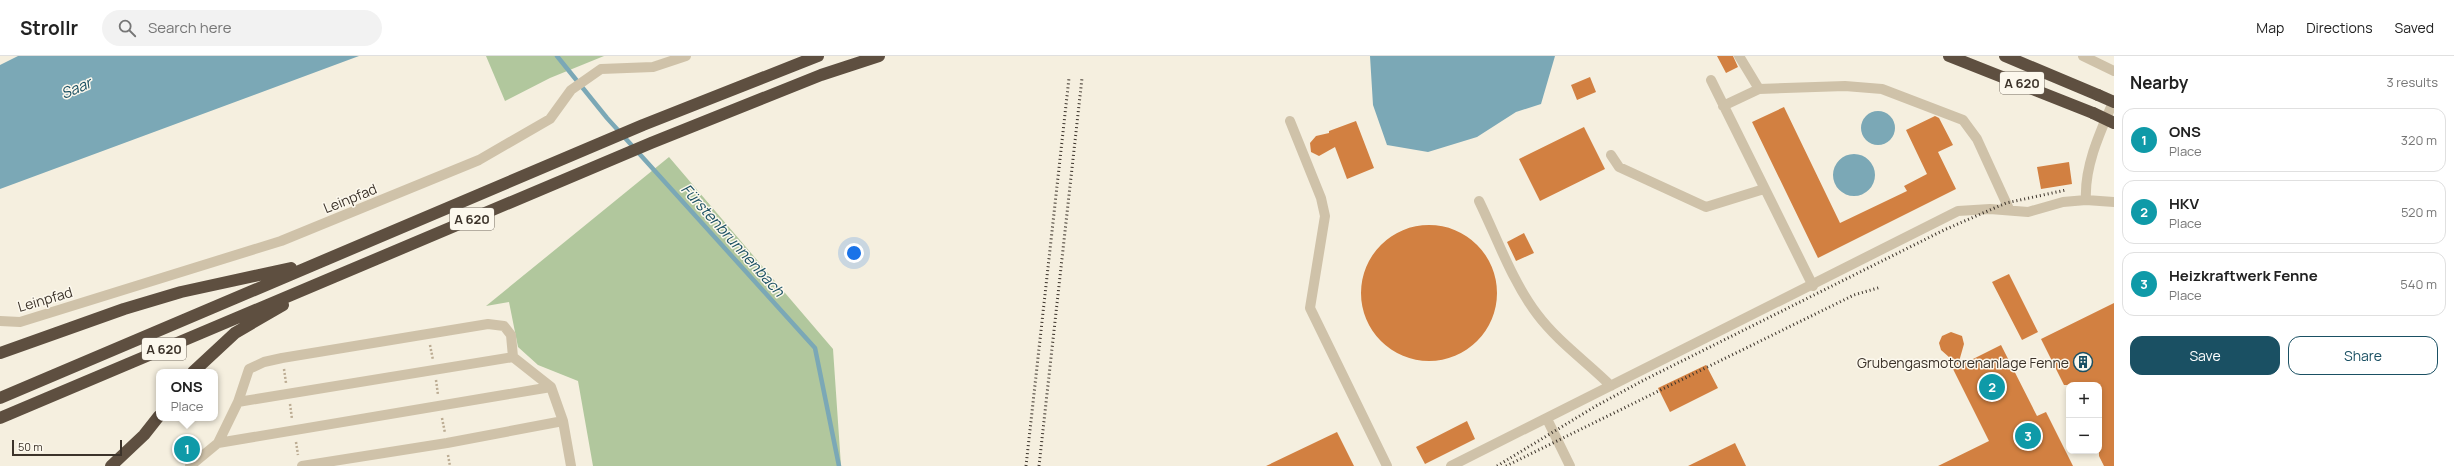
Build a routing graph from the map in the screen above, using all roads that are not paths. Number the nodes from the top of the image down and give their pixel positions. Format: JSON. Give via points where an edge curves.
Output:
{"nodes":[{"id":1,"x":686,"y":56,"type":"edge"},
{"id":2,"x":818,"y":56,"type":"edge"},
{"id":3,"x":879,"y":56,"type":"edge"},
{"id":4,"x":1739,"y":56,"type":"edge"},
{"id":5,"x":1949,"y":56,"type":"edge"},
{"id":6,"x":2005,"y":56,"type":"edge"},
{"id":7,"x":2083,"y":56,"type":"edge"},
{"id":8,"x":2114,"y":71,"type":"edge"},
{"id":9,"x":1711,"y":80,"type":"dead end"},
{"id":10,"x":1759,"y":89,"type":"junction"},
{"id":11,"x":2114,"y":101,"type":"edge"},
{"id":12,"x":1723,"y":106,"type":"junction"},
{"id":13,"x":1290,"y":120,"type":"dead end"},
{"id":14,"x":2114,"y":123,"type":"edge"},
{"id":15,"x":1611,"y":155,"type":"dead end"},
{"id":16,"x":1764,"y":189,"type":"junction"},
{"id":17,"x":2086,"y":200,"type":"junction"},
{"id":18,"x":1479,"y":201,"type":"dead end"},
{"id":19,"x":2114,"y":202,"type":"edge"},
{"id":20,"x":2009,"y":210,"type":"junction"},
{"id":21,"x":320,"y":262,"type":"junction"},
{"id":22,"x":329,"y":279,"type":"junction"},
{"id":23,"x":1813,"y":286,"type":"junction"},
{"id":24,"x":0,"y":321,"type":"edge"},
{"id":25,"x":0,"y":353,"type":"edge"},
{"id":26,"x":513,"y":357,"type":"junction"},
{"id":27,"x":196,"y":369,"type":"edge"},
{"id":28,"x":1611,"y":386,"type":"junction"},
{"id":29,"x":550,"y":387,"type":"junction"},
{"id":30,"x":0,"y":398,"type":"edge"},
{"id":31,"x":238,"y":402,"type":"junction"},
{"id":32,"x":0,"y":418,"type":"edge"},
{"id":33,"x":1547,"y":419,"type":"junction"},
{"id":34,"x":156,"y":420,"type":"edge"},
{"id":35,"x":563,"y":421,"type":"junction"},
{"id":36,"x":218,"y":443,"type":"junction"},
{"id":37,"x":300,"y":462,"type":"edge"},
{"id":38,"x":359,"y":462,"type":"edge"},
{"id":39,"x":111,"y":466,"type":"edge"},
{"id":40,"x":190,"y":466,"type":"edge"},
{"id":41,"x":571,"y":466,"type":"edge"},
{"id":42,"x":1387,"y":466,"type":"edge"},
{"id":43,"x":1451,"y":466,"type":"edge"},
{"id":44,"x":1570,"y":466,"type":"edge"}],
"edges":[{"from":1,"to":24,"type":"lane","name":"Leinpfad","via":[[653,68],[601,70],[572,90],[550,119],[479,160],[281,241],[20,322]]},
{"from":2,"to":21,"type":"highway","number":"A 620","via":[[643,125]]},
{"from":3,"to":22,"type":"highway","number":"A 620","via":[[821,75],[651,143]]},
{"from":4,"to":10,"type":"lane"},
{"from":5,"to":14,"type":"highway","number":"A 620","bridge":true},
{"from":6,"to":11,"type":"highway","number":"A 620","bridge":true},
{"from":7,"to":8,"type":"lane"},
{"from":9,"to":12,"type":"lane"},
{"from":10,"to":12,"type":"lane"},
{"from":10,"to":20,"type":"lane","via":[[1845,86],[1882,89],[1963,120],[1977,139]]},
{"from":11,"to":17,"type":"lane","via":[[2100,133],[2085,187]]},
{"from":12,"to":16,"type":"lane"},
{"from":13,"to":42,"type":"lane","via":[[1321,198],[1325,216],[1310,308]]},
{"from":15,"to":16,"type":"lane","via":[[1619,167],[1706,206]]},
{"from":16,"to":23,"type":"lane"},
{"from":17,"to":19,"type":"lane"},
{"from":17,"to":20,"type":"lane","via":[[2063,202],[2028,212]]},
{"from":18,"to":28,"type":"lane","via":[[1522,291],[1537,315]]},
{"from":20,"to":23,"type":"lane","via":[[1958,211]]},
{"from":21,"to":25,"type":"highway","via":[[181,292],[124,309]]},
{"from":21,"to":30,"type":"highway","number":"A 620"},
{"from":22,"to":27,"type":"highway","via":[[235,333]]},
{"from":22,"to":32,"type":"highway","number":"A 620"},
{"from":23,"to":28,"type":"lane"},
{"from":26,"to":29,"type":"lane"},
{"from":26,"to":31,"type":"lane"},
{"from":26,"to":31,"type":"lane","via":[[510,335],[504,326],[488,324],[264,362],[249,369]]},
{"from":28,"to":33,"type":"lane"},
{"from":29,"to":35,"type":"lane"},
{"from":29,"to":36,"type":"lane"},
{"from":31,"to":36,"type":"lane"},
{"from":33,"to":43,"type":"lane"},
{"from":33,"to":44,"type":"lane"},
{"from":34,"to":39,"type":"highway","via":[[144,435]]},
{"from":35,"to":38,"type":"lane"},
{"from":35,"to":41,"type":"lane"},
{"from":36,"to":40,"type":"lane"},
{"from":37,"to":38,"type":"lane"}]}
